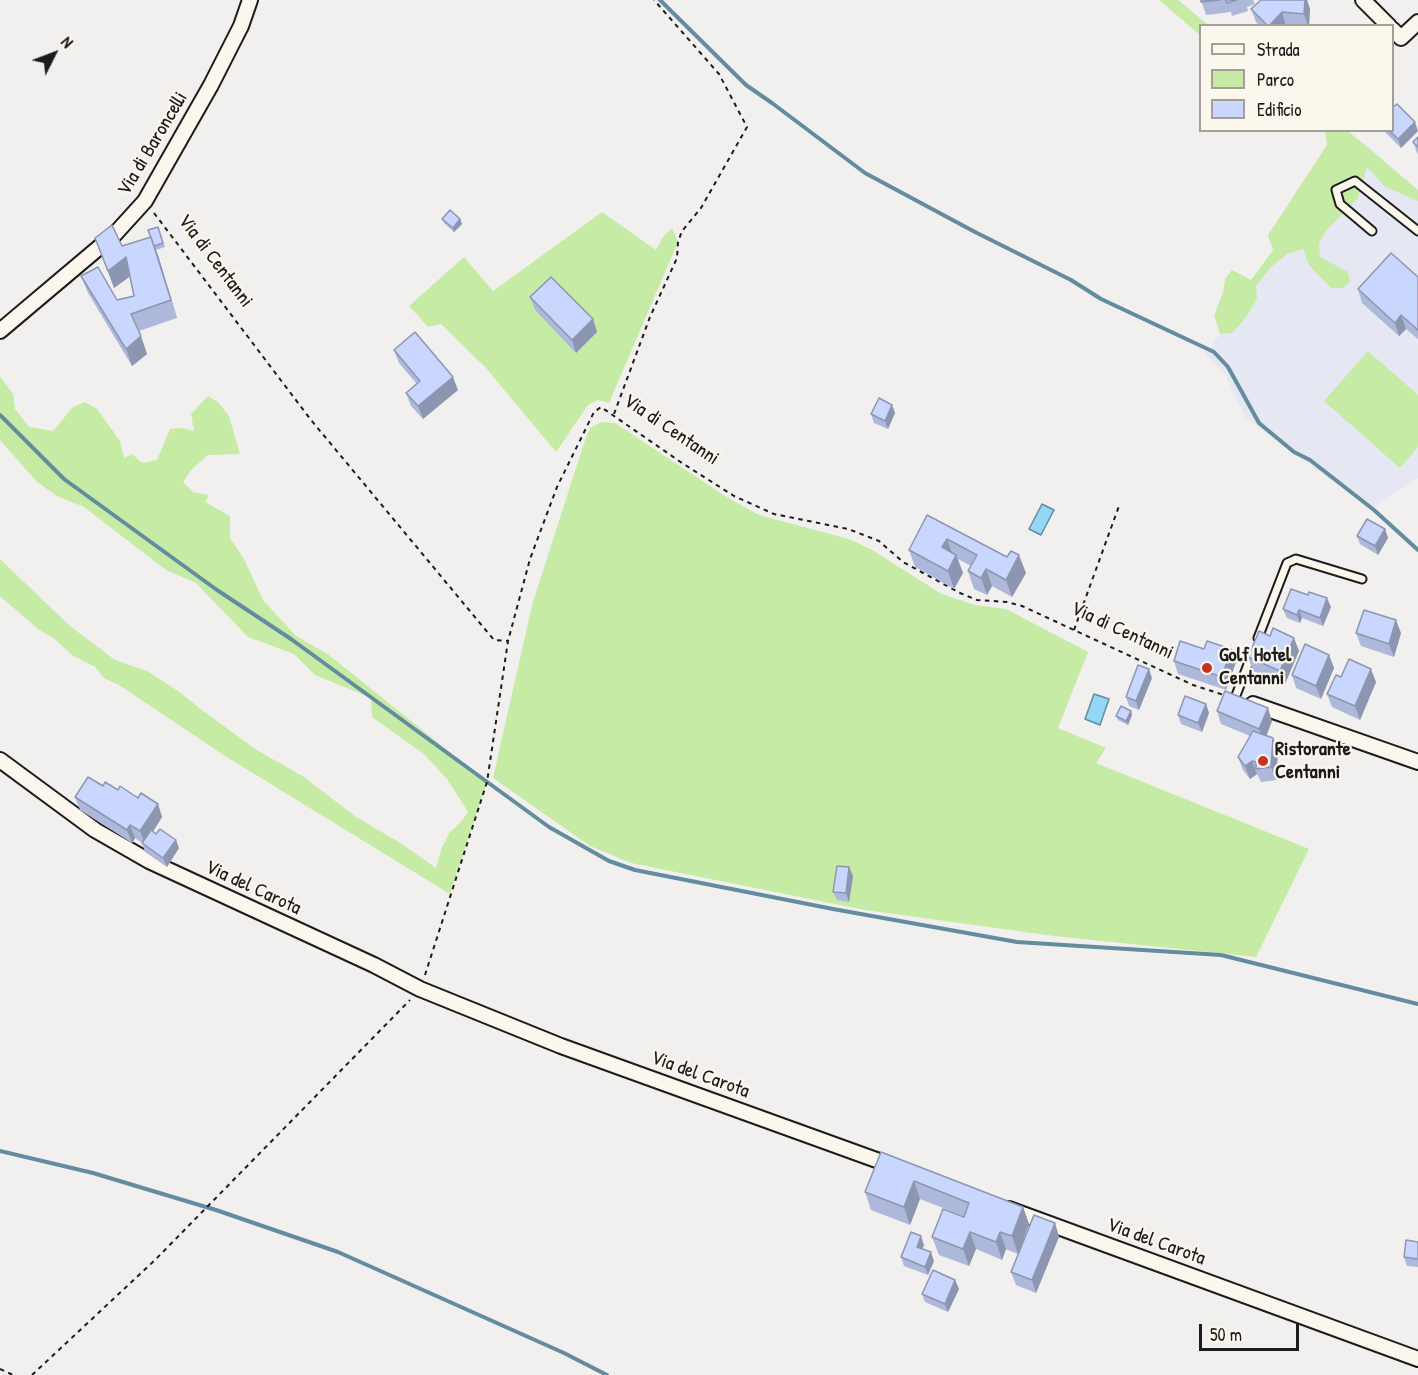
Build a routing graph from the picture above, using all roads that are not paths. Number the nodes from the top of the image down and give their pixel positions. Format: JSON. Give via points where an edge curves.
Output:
{"nodes":[{"id":1,"x":250,"y":0,"type":"edge"},
{"id":2,"x":1363,"y":0,"type":"edge"},
{"id":3,"x":1418,"y":22,"type":"edge"},
{"id":4,"x":1387,"y":24,"type":"edge"},
{"id":5,"x":1394,"y":31,"type":"edge"},
{"id":6,"x":1372,"y":231,"type":"dead end"},
{"id":7,"x":1418,"y":231,"type":"edge"},
{"id":8,"x":0,"y":331,"type":"edge"},
{"id":9,"x":1362,"y":579,"type":"dead end"},
{"id":10,"x":1235,"y":698,"type":"joint"},
{"id":11,"x":0,"y":760,"type":"edge"},
{"id":12,"x":1418,"y":762,"type":"edge"},
{"id":13,"x":904,"y":1170,"type":"edge"},
{"id":14,"x":993,"y":1203,"type":"edge"},
{"id":15,"x":1418,"y":1359,"type":"edge"}],
"edges":[{"from":1,"to":8,"type":"street","name":"Via di Baroncelli","via":[[211,85],[145,201],[115,234]]},
{"from":2,"to":4,"type":"street"},
{"from":3,"to":5,"type":"street","via":[[1401,38]]},
{"from":6,"to":7,"type":"lane","via":[[1341,204],[1336,190],[1355,181]]},
{"from":9,"to":10,"type":"lane","via":[[1296,559],[1287,563]]},
{"from":10,"to":12,"type":"street"},
{"from":11,"to":13,"type":"street","name":"Via del Carota","via":[[95,830],[149,861],[420,989],[561,1046]]},
{"from":14,"to":15,"type":"street","name":"Via del Carota"}]}
